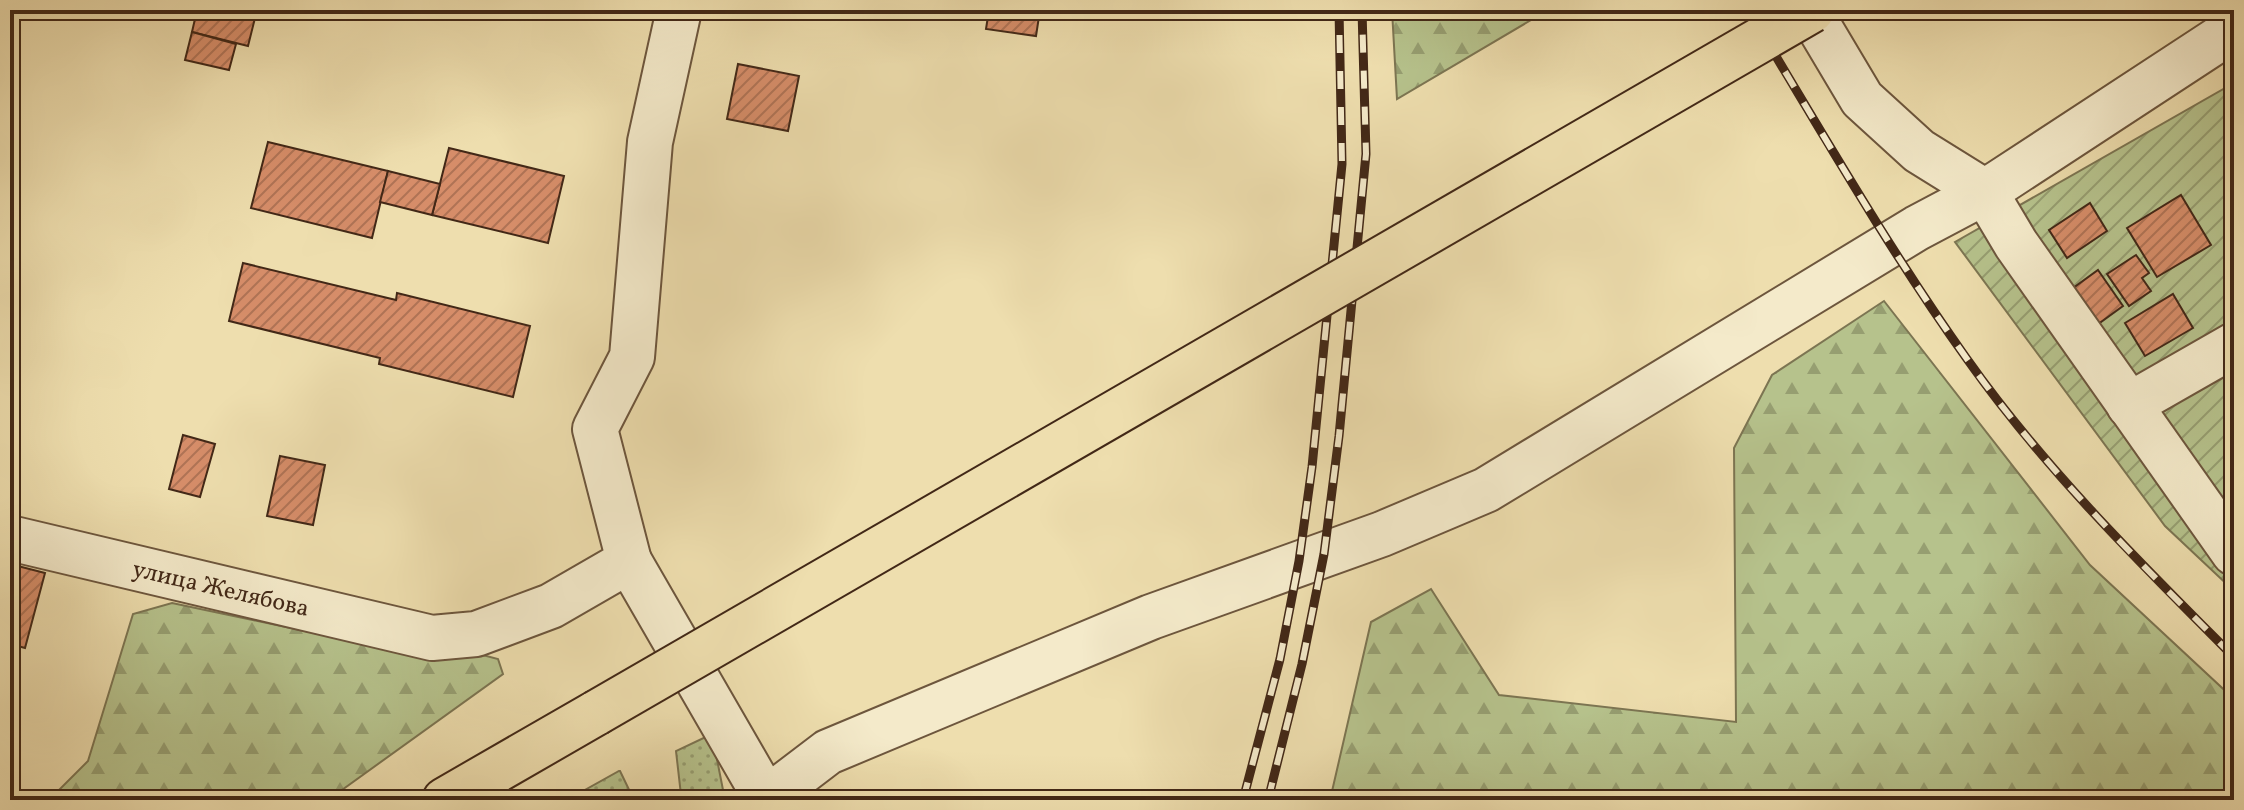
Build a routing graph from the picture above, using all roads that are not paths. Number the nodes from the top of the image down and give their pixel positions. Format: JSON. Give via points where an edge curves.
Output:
{"nodes":[{"id":1,"x":679,"y":10,"type":"edge"},
{"id":2,"x":1811,"y":10,"type":"edge"},
{"id":3,"x":2234,"y":29,"type":"edge"},
{"id":4,"x":1985,"y":192,"type":"junction"},
{"id":5,"x":2234,"y":345,"type":"edge"},
{"id":6,"x":2129,"y":405,"type":"junction"},
{"id":7,"x":10,"y":538,"type":"edge"},
{"id":8,"x":2234,"y":553,"type":"edge"},
{"id":9,"x":629,"y":561,"type":"junction"},
{"id":10,"x":445,"y":800,"type":"edge"},
{"id":11,"x":766,"y":800,"type":"edge"}],
"edges":[{"from":1,"to":9,"type":"street","via":[[650,142],[632,357],[595,429]]},
{"from":2,"to":4,"type":"street","via":[[1862,99],[1919,151]]},
{"from":2,"to":10,"type":"main road","bridge":true},
{"from":3,"to":4,"type":"street"},
{"from":4,"to":6,"type":"street"},
{"from":4,"to":11,"type":"street","via":[[1903,236],[1486,490],[1382,534],[1151,617],[828,752]]},
{"from":5,"to":6,"type":"street"},
{"from":6,"to":8,"type":"street"},
{"from":7,"to":9,"type":"street","name":"улица Желябова","via":[[432,638],[476,634],[551,606]]},
{"from":9,"to":11,"type":"street"}]}
